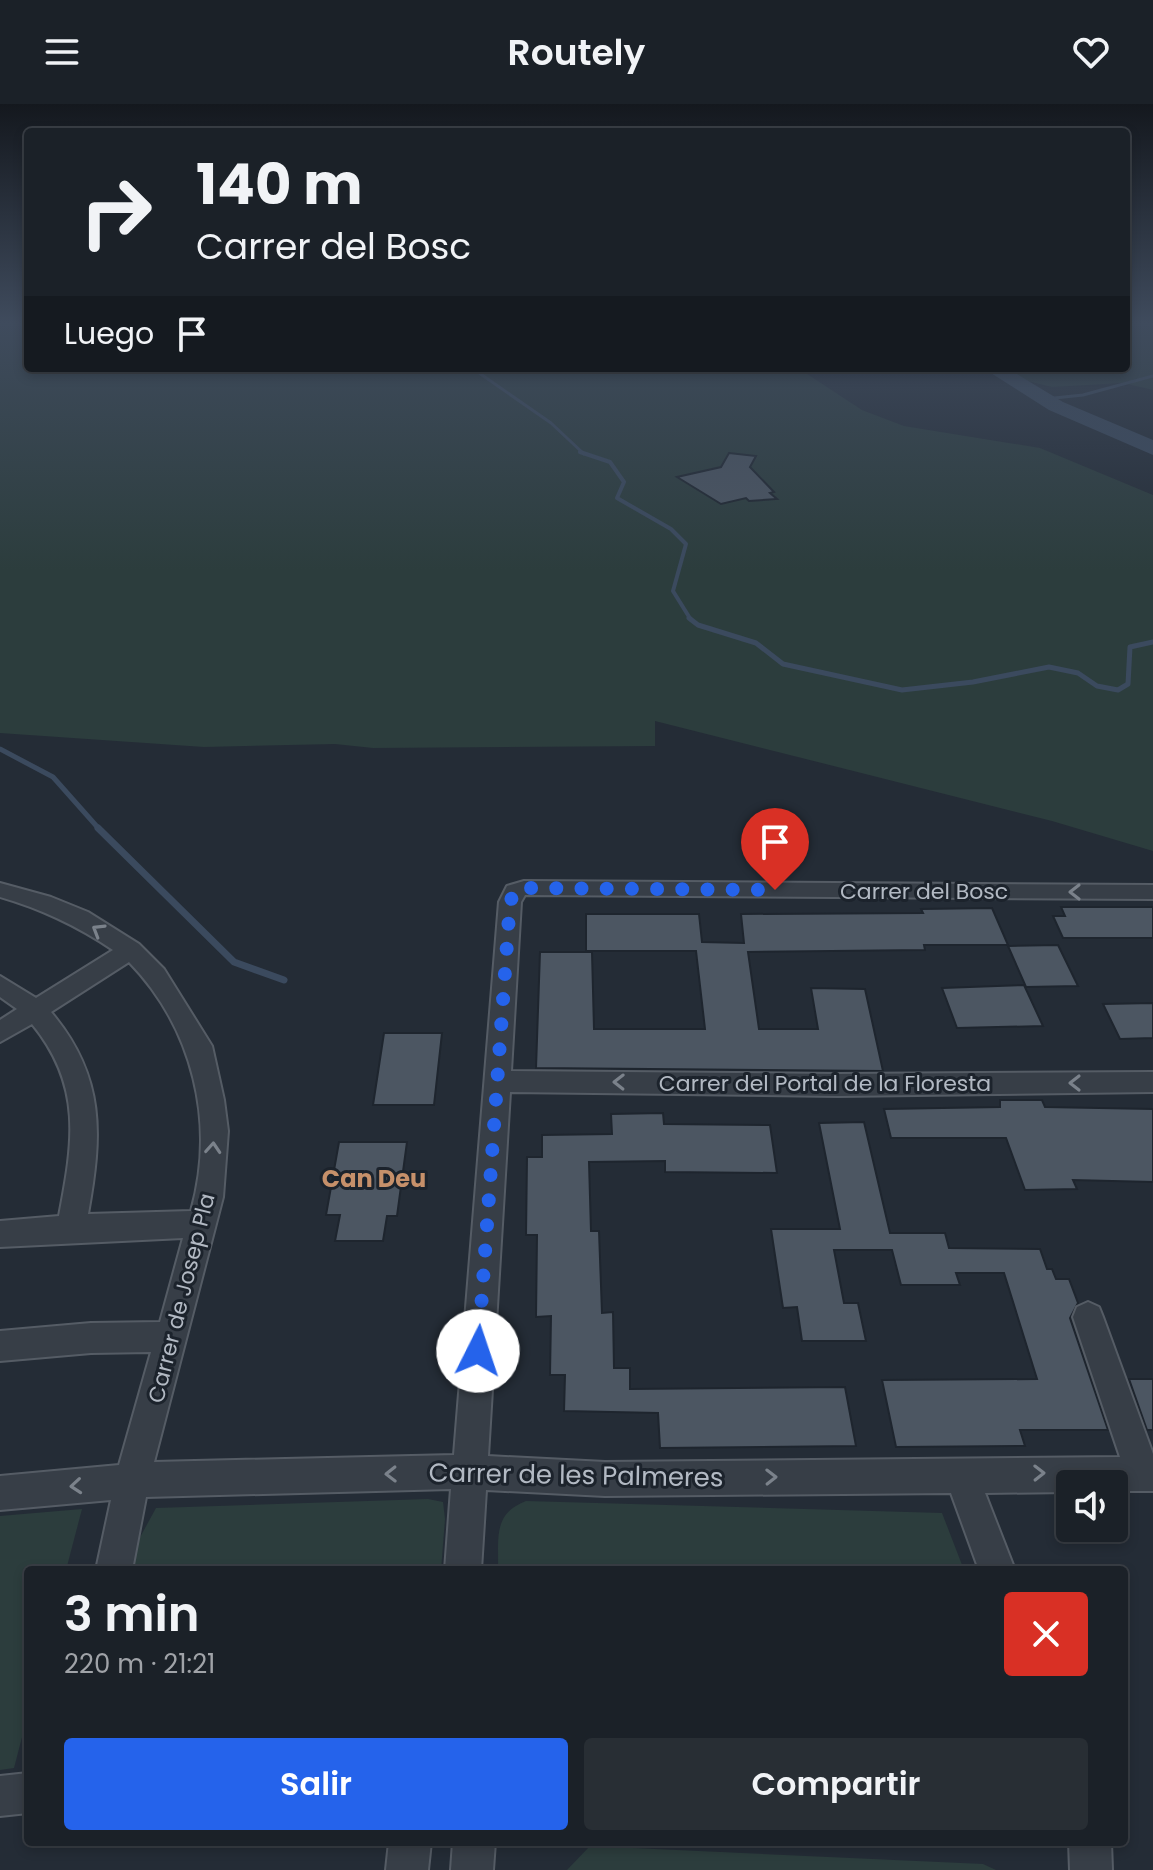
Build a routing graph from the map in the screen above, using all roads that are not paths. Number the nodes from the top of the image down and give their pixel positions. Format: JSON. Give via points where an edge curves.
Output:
{"nodes":[{"id":1,"x":0,"y":890,"type":"edge"},
{"id":2,"x":1153,"y":892,"type":"edge"},
{"id":3,"x":131,"y":950,"type":"junction"},
{"id":4,"x":0,"y":985,"type":"edge"},
{"id":5,"x":34,"y":1011,"type":"junction"},
{"id":6,"x":0,"y":1032,"type":"edge"},
{"id":7,"x":497,"y":1081,"type":"junction"},
{"id":8,"x":1153,"y":1082,"type":"edge"},
{"id":9,"x":202,"y":1224,"type":"junction"},
{"id":10,"x":71,"y":1228,"type":"junction"},
{"id":11,"x":0,"y":1234,"type":"edge"},
{"id":12,"x":1088,"y":1317,"type":"dead end"},
{"id":13,"x":171,"y":1337,"type":"junction"},
{"id":14,"x":0,"y":1346,"type":"edge"},
{"id":15,"x":469,"y":1472,"type":"junction"},
{"id":16,"x":961,"y":1474,"type":"junction"},
{"id":17,"x":1148,"y":1474,"type":"edge"},
{"id":18,"x":132,"y":1481,"type":"junction"},
{"id":19,"x":0,"y":1493,"type":"edge"},
{"id":20,"x":115,"y":1566,"type":"edge"},
{"id":21,"x":463,"y":1566,"type":"edge"},
{"id":22,"x":996,"y":1566,"type":"edge"},
{"id":23,"x":24,"y":1793,"type":"edge"},
{"id":24,"x":0,"y":1796,"type":"edge"},
{"id":25,"x":410,"y":1846,"type":"edge"},
{"id":26,"x":474,"y":1846,"type":"edge"},
{"id":27,"x":1090,"y":1846,"type":"edge"},
{"id":28,"x":407,"y":1870,"type":"edge"},
{"id":29,"x":472,"y":1870,"type":"edge"},
{"id":30,"x":1091,"y":1870,"type":"edge"}],
"edges":[{"from":3,"to":1,"type":"street","name":"Carrer de Josep Pla","one_way":true,"via":[[80,918]]},
{"from":2,"to":7,"type":"street","name":"Carrer del Bosc","one_way":true,"via":[[524,888],[515,891],[510,902]]},
{"from":3,"to":5,"type":"street"},
{"from":9,"to":3,"type":"street","name":"Carrer de Josep Pla","one_way":true,"via":[[214,1131],[199,1046],[156,975]]},
{"from":4,"to":5,"type":"street"},
{"from":5,"to":6,"type":"street"},
{"from":5,"to":10,"type":"street","via":[[69,1053],[81,1103],[85,1147]]},
{"from":8,"to":7,"type":"street","name":"Carrer del Portal de la Floresta","one_way":true},
{"from":7,"to":15,"type":"street"},
{"from":9,"to":10,"type":"street"},
{"from":9,"to":13,"type":"street","name":"Carrer de Josep Pla"},
{"from":10,"to":11,"type":"street"},
{"from":12,"to":17,"type":"street"},
{"from":13,"to":14,"type":"street"},
{"from":13,"to":18,"type":"street","name":"Carrer de Josep Pla"},
{"from":15,"to":16,"type":"street","name":"Carrer de les Palmeres","one_way":true,"via":[[605,1479]]},
{"from":15,"to":18,"type":"street","name":"Carrer de les Palmeres","one_way":true},
{"from":15,"to":21,"type":"street"},
{"from":16,"to":17,"type":"street","name":"Carrer de les Palmeres","one_way":true},
{"from":16,"to":22,"type":"street"},
{"from":18,"to":19,"type":"street","name":"Carrer de les Palmeres","one_way":true},
{"from":18,"to":20,"type":"street","name":"Carrer de Josep Pla"},
{"from":23,"to":24,"type":"street"},
{"from":25,"to":28,"type":"street"},
{"from":26,"to":29,"type":"street"},
{"from":27,"to":30,"type":"street"}]}
